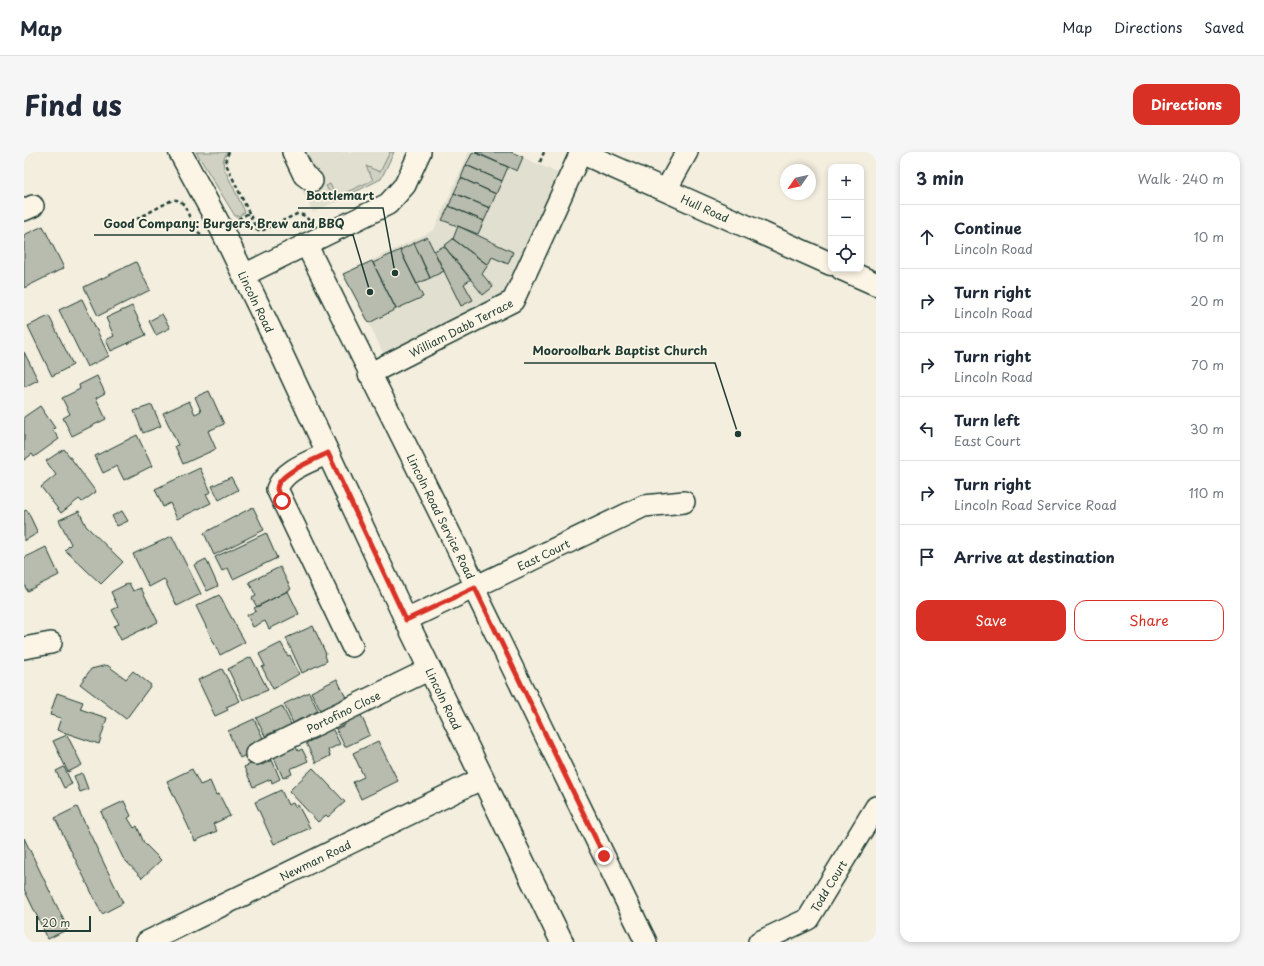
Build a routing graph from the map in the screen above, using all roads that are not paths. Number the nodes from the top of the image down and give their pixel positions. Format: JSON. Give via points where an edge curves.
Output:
{"nodes":[{"id":1,"x":180,"y":152,"type":"edge"},
{"id":2,"x":293,"y":152,"type":"edge"},
{"id":3,"x":420,"y":152,"type":"edge"},
{"id":4,"x":580,"y":152,"type":"edge"},
{"id":5,"x":687,"y":152,"type":"edge"},
{"id":6,"x":312,"y":181,"type":"dead end"},
{"id":7,"x":666,"y":190,"type":"junction"},
{"id":8,"x":306,"y":244,"type":"junction"},
{"id":9,"x":828,"y":263,"type":"edge"},
{"id":10,"x":849,"y":272,"type":"edge"},
{"id":11,"x":244,"y":275,"type":"junction"},
{"id":12,"x":876,"y":284,"type":"edge"},
{"id":13,"x":369,"y":374,"type":"junction"},
{"id":14,"x":328,"y":453,"type":"junction"},
{"id":15,"x":684,"y":502,"type":"dead end"},
{"id":16,"x":475,"y":588,"type":"junction"},
{"id":17,"x":406,"y":620,"type":"junction"},
{"id":18,"x":51,"y":643,"type":"dead end"},
{"id":19,"x":352,"y":646,"type":"dead end"},
{"id":20,"x":24,"y":648,"type":"edge"},
{"id":21,"x":430,"y":669,"type":"junction"},
{"id":22,"x":256,"y":754,"type":"dead end"},
{"id":23,"x":482,"y":778,"type":"junction"},
{"id":24,"x":876,"y":807,"type":"edge"},
{"id":25,"x":147,"y":942,"type":"edge"},
{"id":26,"x":562,"y":942,"type":"edge"},
{"id":27,"x":646,"y":942,"type":"edge"},
{"id":28,"x":759,"y":942,"type":"edge"}],
"edges":[{"from":1,"to":11,"type":"main road","name":"Lincoln Road"},
{"from":2,"to":6,"type":"street","via":[[304,175]]},
{"from":3,"to":8,"type":"street","via":[[405,185],[388,204]]},
{"from":4,"to":7,"type":"main road","name":"Hull Road"},
{"from":4,"to":13,"type":"street","name":"William Dabb Terrace","via":[[513,301]]},
{"from":5,"to":7,"type":"street"},
{"from":7,"to":9,"type":"main road","name":"Hull Road"},
{"from":8,"to":11,"type":"street"},
{"from":8,"to":13,"type":"street","name":"Lincoln Road Service Road"},
{"from":10,"to":12,"type":"main road"},
{"from":11,"to":14,"type":"main road","name":"Lincoln Road"},
{"from":13,"to":16,"type":"street","name":"Lincoln Road Service Road"},
{"from":14,"to":17,"type":"main road","name":"Lincoln Road"},
{"from":14,"to":19,"type":"street","via":[[295,469],[280,480],[277,489]]},
{"from":15,"to":16,"type":"street","name":"East Court","via":[[644,506]]},
{"from":16,"to":17,"type":"street","name":"East Court"},
{"from":16,"to":27,"type":"street","name":"Lincoln Road Service Road"},
{"from":17,"to":21,"type":"main road","name":"Lincoln Road"},
{"from":18,"to":20,"type":"street"},
{"from":21,"to":22,"type":"street","name":"Portofino Close"},
{"from":21,"to":23,"type":"main road","name":"Lincoln Road"},
{"from":23,"to":25,"type":"street","name":"Newman Road"},
{"from":23,"to":26,"type":"main road","name":"Lincoln Road"},
{"from":24,"to":28,"type":"street","name":"Todd Court","via":[[808,919]]}]}
